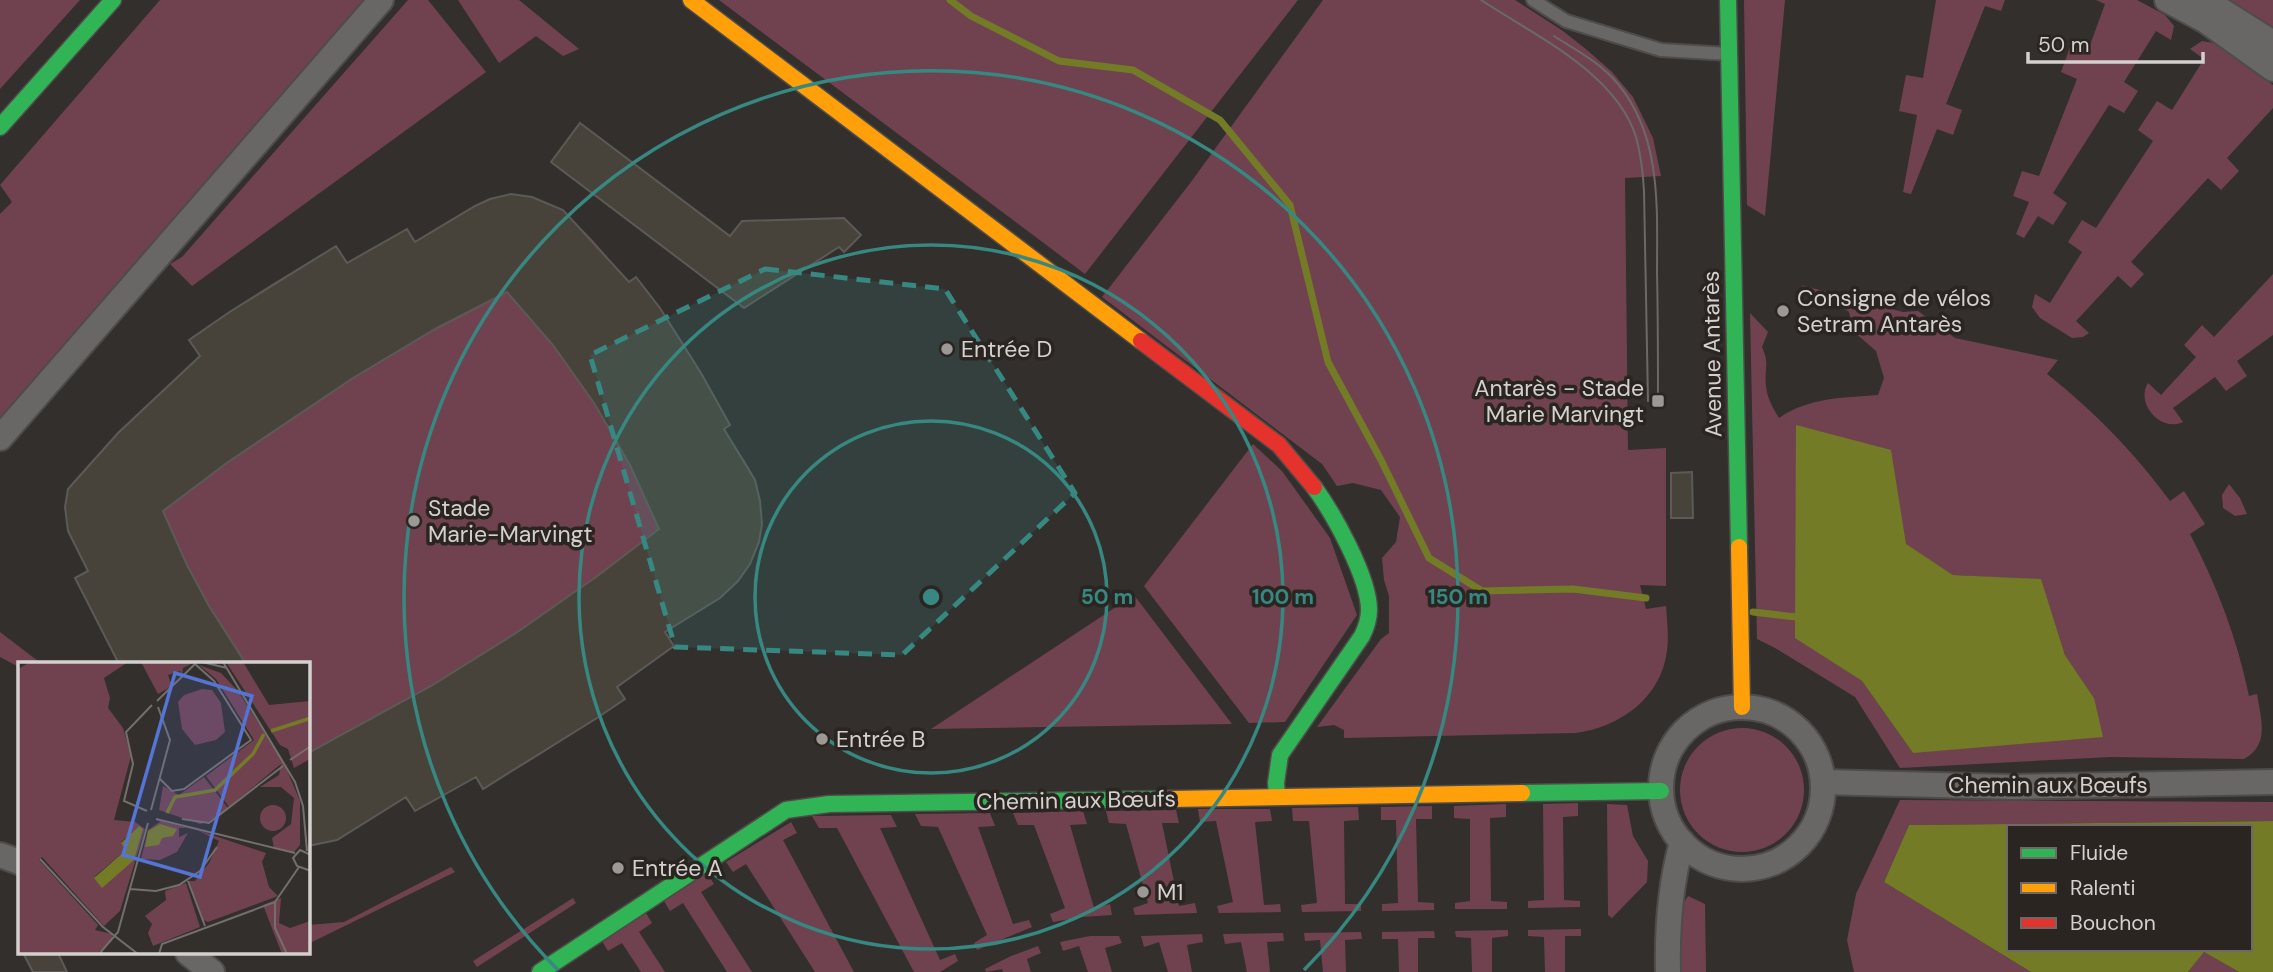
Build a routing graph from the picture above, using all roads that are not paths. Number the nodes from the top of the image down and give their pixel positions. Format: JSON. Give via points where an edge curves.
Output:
{"nodes":[{"id":1,"x":113,"y":0,"type":"edge"},
{"id":2,"x":382,"y":0,"type":"edge"},
{"id":3,"x":691,"y":0,"type":"edge"},
{"id":4,"x":1533,"y":0,"type":"edge"},
{"id":5,"x":1728,"y":0,"type":"edge"},
{"id":6,"x":2166,"y":0,"type":"edge"},
{"id":7,"x":2204,"y":0,"type":"edge"},
{"id":8,"x":2273,"y":43,"type":"edge"},
{"id":9,"x":1729,"y":54,"type":"junction"},
{"id":10,"x":2273,"y":69,"type":"edge"},
{"id":11,"x":0,"y":127,"type":"edge"},
{"id":12,"x":0,"y":438,"type":"edge"},
{"id":13,"x":1742,"y":707,"type":"junction"},
{"id":14,"x":1823,"y":782,"type":"junction"},
{"id":15,"x":2273,"y":782,"type":"edge"},
{"id":16,"x":1661,"y":791,"type":"junction"},
{"id":17,"x":1277,"y":797,"type":"junction"},
{"id":18,"x":1682,"y":842,"type":"junction"},
{"id":19,"x":0,"y":855,"type":"edge"},
{"id":20,"x":18,"y":862,"type":"edge"},
{"id":21,"x":189,"y":954,"type":"edge"},
{"id":22,"x":212,"y":972,"type":"edge"},
{"id":23,"x":540,"y":972,"type":"edge"},
{"id":24,"x":1668,"y":972,"type":"edge"}],
"edges":[{"from":1,"to":11,"type":"street"},
{"from":2,"to":12,"type":"street"},
{"from":3,"to":17,"type":"street","via":[[1279,445],[1308,477],[1332,511],[1354,557],[1369,603],[1369,620],[1280,755]]},
{"from":4,"to":9,"type":"lane","via":[[1566,21],[1661,50]]},
{"from":5,"to":9,"type":"street","name":"Avenue Antarès"},
{"from":6,"to":10,"type":"street","via":[[2206,21]]},
{"from":7,"to":8,"type":"street"},
{"from":9,"to":13,"type":"street","name":"Avenue Antarès"},
{"from":13,"to":14,"type":"street","via":[[1788,721],[1818,758]]},
{"from":13,"to":16,"type":"street","via":[[1716,711],[1694,723],[1676,742],[1665,765]]},
{"from":14,"to":15,"type":"street","name":"Chemin aux Bœufs","via":[[2012,787]]},
{"from":14,"to":18,"type":"street","via":[[1821,807],[1812,831],[1796,850],[1774,863],[1750,869],[1725,868],[1701,859]]},
{"from":16,"to":17,"type":"street","name":"Chemin aux Bœufs"},
{"from":16,"to":18,"type":"street","via":[[1668,818]]},
{"from":17,"to":23,"type":"street","name":"Chemin aux Bœufs","via":[[829,804],[786,810]]},
{"from":18,"to":24,"type":"street","via":[[1672,877]]},
{"from":19,"to":20,"type":"street"},
{"from":21,"to":22,"type":"street"}]}
